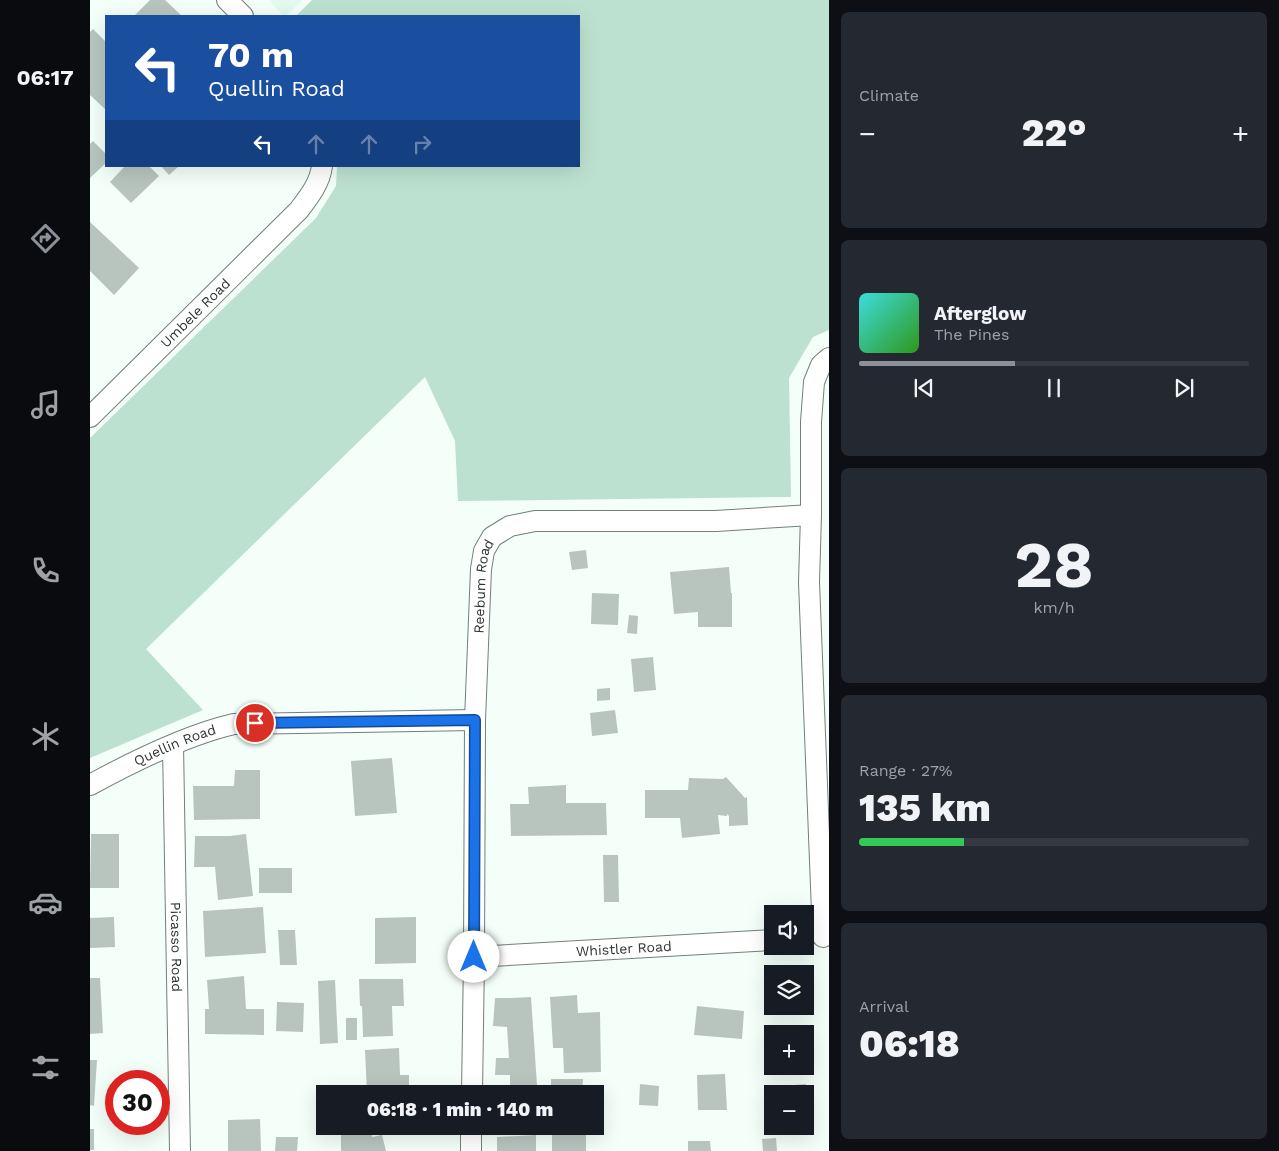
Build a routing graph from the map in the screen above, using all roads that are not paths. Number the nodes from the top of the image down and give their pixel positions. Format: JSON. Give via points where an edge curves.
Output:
{"nodes":[{"id":1,"x":227,"y":0,"type":"edge"},
{"id":2,"x":242,"y":15,"type":"edge"},
{"id":3,"x":322,"y":167,"type":"edge"},
{"id":4,"x":829,"y":358,"type":"edge"},
{"id":5,"x":90,"y":417,"type":"edge"},
{"id":6,"x":811,"y":515,"type":"junction"},
{"id":7,"x":475,"y":720,"type":"junction"},
{"id":8,"x":173,"y":745,"type":"junction"},
{"id":9,"x":90,"y":785,"type":"edge"},
{"id":10,"x":819,"y":937,"type":"edge"},
{"id":11,"x":764,"y":940,"type":"edge"},
{"id":12,"x":474,"y":957,"type":"junction"},
{"id":13,"x":472,"y":1085,"type":"edge"},
{"id":14,"x":471,"y":1135,"type":"edge"},
{"id":15,"x":180,"y":1151,"type":"edge"},
{"id":16,"x":471,"y":1151,"type":"edge"}],
"edges":[{"from":1,"to":2,"type":"street"},
{"from":3,"to":5,"type":"street","name":"Umbele Road","via":[[321,175],[299,210]]},
{"from":4,"to":6,"type":"street","via":[[820,365],[814,382]]},
{"from":6,"to":7,"type":"street","name":"Reebum Road","via":[[716,521],[535,521],[510,526],[492,538],[482,560]]},
{"from":6,"to":10,"type":"street"},
{"from":7,"to":8,"type":"street","name":"Quellin Road","via":[[234,724]]},
{"from":7,"to":12,"type":"street","name":"Reebum Road"},
{"from":8,"to":9,"type":"street","name":"Quellin Road"},
{"from":8,"to":15,"type":"street","name":"Picasso Road"},
{"from":11,"to":12,"type":"street","name":"Whistler Road"},
{"from":12,"to":13,"type":"street","name":"Reebum Road"},
{"from":14,"to":16,"type":"street"}]}
